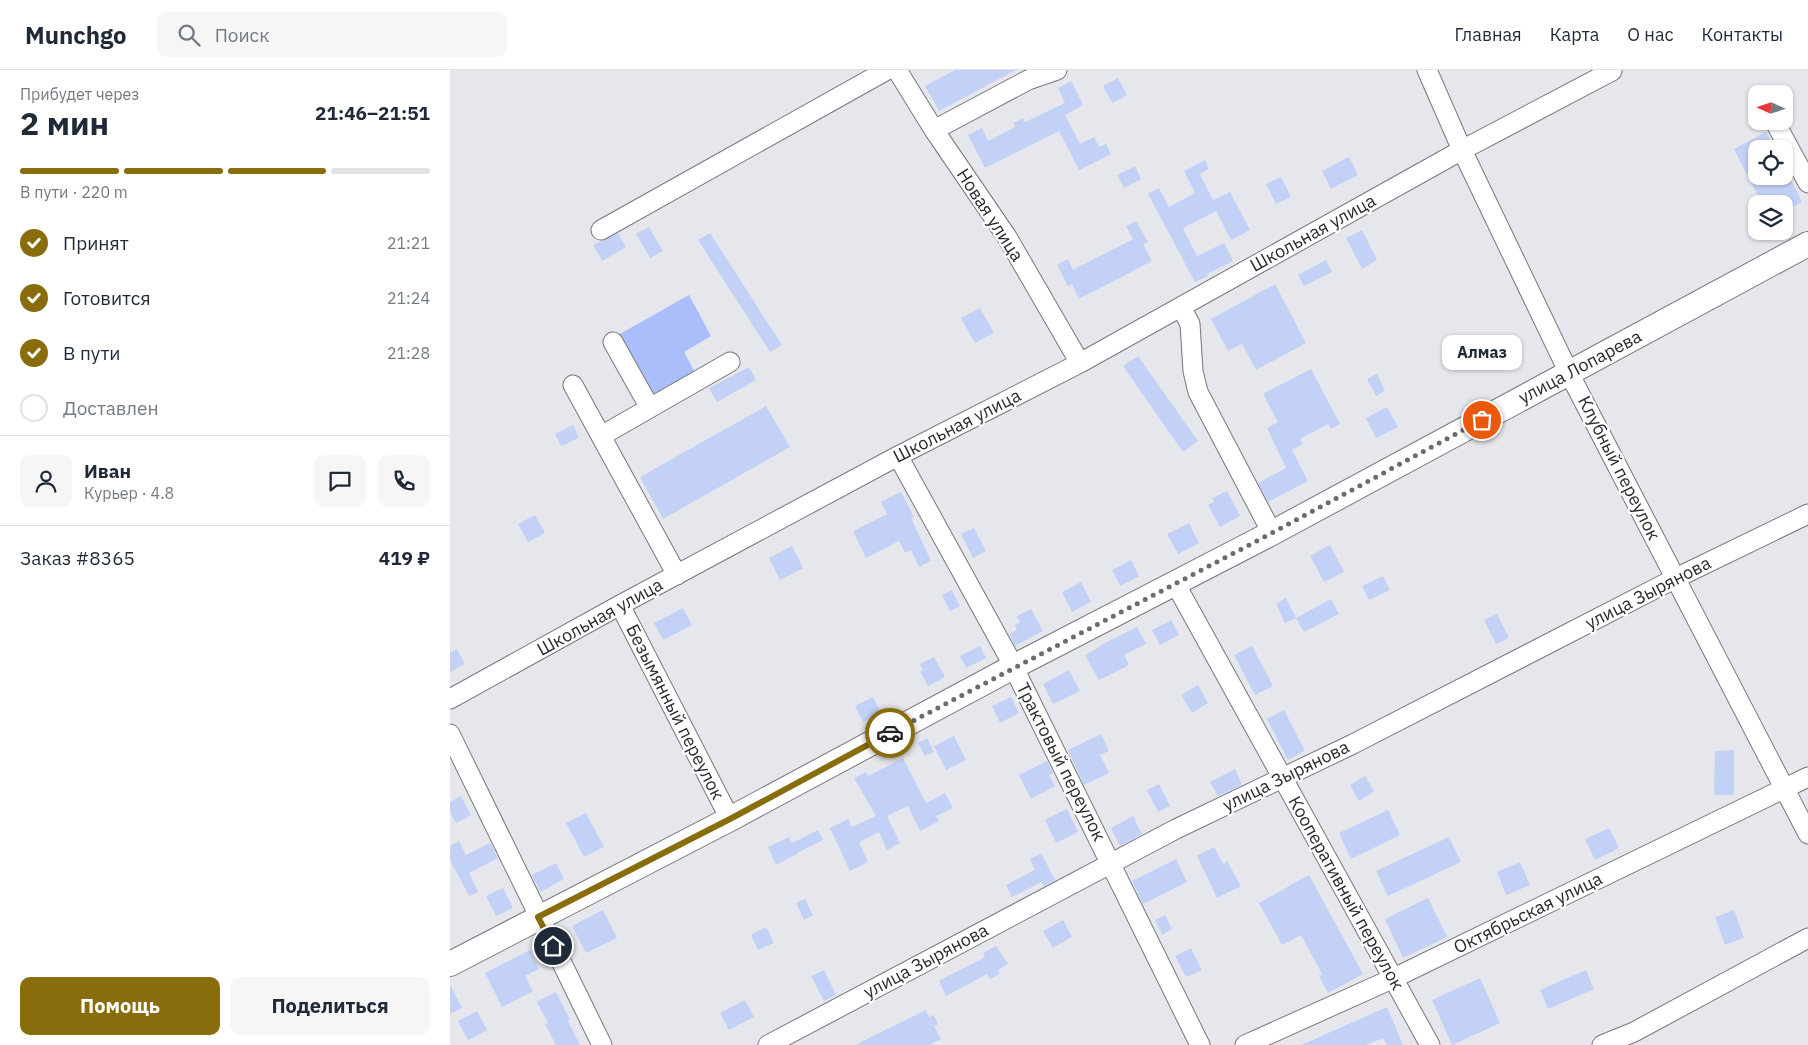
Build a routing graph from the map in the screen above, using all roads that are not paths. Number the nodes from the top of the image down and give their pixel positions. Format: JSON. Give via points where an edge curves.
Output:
{"nodes":[{"id":1,"x":887,"y":70,"type":"edge"},
{"id":2,"x":897,"y":70,"type":"edge"},
{"id":3,"x":1057,"y":70,"type":"edge"},
{"id":4,"x":1427,"y":70,"type":"edge"},
{"id":5,"x":1612,"y":71,"type":"edge"},
{"id":6,"x":934,"y":130,"type":"junction"},
{"id":7,"x":1779,"y":130,"type":"edge"},
{"id":8,"x":1462,"y":150,"type":"junction"},
{"id":9,"x":1808,"y":183,"type":"edge"},
{"id":10,"x":601,"y":230,"type":"dead end"},
{"id":11,"x":1808,"y":244,"type":"edge"},
{"id":12,"x":1181,"y":306,"type":"junction"},
{"id":13,"x":613,"y":342,"type":"dead end"},
{"id":14,"x":730,"y":362,"type":"dead end"},
{"id":15,"x":1080,"y":362,"type":"junction"},
{"id":16,"x":1569,"y":373,"type":"junction"},
{"id":17,"x":572,"y":386,"type":"dead end"},
{"id":18,"x":650,"y":408,"type":"junction"},
{"id":19,"x":600,"y":436,"type":"junction"},
{"id":20,"x":898,"y":456,"type":"junction"},
{"id":21,"x":1808,"y":514,"type":"edge"},
{"id":22,"x":1272,"y":533,"type":"junction"},
{"id":23,"x":677,"y":575,"type":"junction"},
{"id":24,"x":1676,"y":578,"type":"junction"},
{"id":25,"x":1176,"y":584,"type":"junction"},
{"id":26,"x":620,"y":605,"type":"junction"},
{"id":27,"x":1013,"y":667,"type":"junction"},
{"id":28,"x":450,"y":699,"type":"edge"},
{"id":29,"x":450,"y":734,"type":"edge"},
{"id":30,"x":1808,"y":777,"type":"edge"},
{"id":31,"x":1282,"y":779,"type":"junction"},
{"id":32,"x":1784,"y":789,"type":"junction"},
{"id":33,"x":730,"y":819,"type":"junction"},
{"id":34,"x":1808,"y":834,"type":"edge"},
{"id":35,"x":1112,"y":863,"type":"junction"},
{"id":36,"x":538,"y":917,"type":"junction"},
{"id":37,"x":1808,"y":938,"type":"edge"},
{"id":38,"x":450,"y":964,"type":"edge"},
{"id":39,"x":1394,"y":978,"type":"junction"},
{"id":40,"x":602,"y":1045,"type":"edge"},
{"id":41,"x":768,"y":1045,"type":"edge"},
{"id":42,"x":1200,"y":1045,"type":"edge"},
{"id":43,"x":1245,"y":1045,"type":"edge"},
{"id":44,"x":1430,"y":1045,"type":"edge"},
{"id":45,"x":1602,"y":1045,"type":"edge"}],
"edges":[{"from":1,"to":10,"type":"street"},
{"from":2,"to":6,"type":"street","name":"Новая улица"},
{"from":3,"to":6,"type":"street","via":[[1028,80]]},
{"from":4,"to":8,"type":"street","name":"Клубный переулок"},
{"from":5,"to":8,"type":"street","name":"Школьная улица"},
{"from":6,"to":15,"type":"street","name":"Новая улица","via":[[1007,237]]},
{"from":7,"to":9,"type":"street"},
{"from":8,"to":12,"type":"street","name":"Школьная улица"},
{"from":8,"to":16,"type":"street","name":"Клубный переулок"},
{"from":11,"to":16,"type":"main road","name":"улица Лопарева"},
{"from":12,"to":15,"type":"street","name":"Школьная улица"},
{"from":12,"to":22,"type":"street","via":[[1190,324],[1193,372],[1198,392]]},
{"from":13,"to":18,"type":"street"},
{"from":14,"to":18,"type":"street"},
{"from":15,"to":20,"type":"street","name":"Школьная улица"},
{"from":16,"to":22,"type":"main road","name":"улица Лопарева"},
{"from":16,"to":24,"type":"street","name":"Клубный переулок"},
{"from":17,"to":19,"type":"street"},
{"from":18,"to":19,"type":"street"},
{"from":19,"to":23,"type":"street"},
{"from":20,"to":23,"type":"street","name":"Школьная улица"},
{"from":20,"to":27,"type":"street","name":"Трактовый переулок"},
{"from":21,"to":24,"type":"street","name":"улица Зырянова"},
{"from":22,"to":25,"type":"main road","name":"улица Лопарева"},
{"from":23,"to":26,"type":"street","name":"Школьная улица"},
{"from":24,"to":31,"type":"street","name":"улица Зырянова"},
{"from":24,"to":32,"type":"street","name":"Клубный переулок"},
{"from":25,"to":27,"type":"main road","name":"улица Лопарева"},
{"from":25,"to":31,"type":"street","name":"Кооперативный переулок"},
{"from":26,"to":28,"type":"street","name":"Школьная улица"},
{"from":26,"to":33,"type":"street","name":"Безымянный переулок"},
{"from":27,"to":33,"type":"main road","name":"улица Лопарева"},
{"from":27,"to":35,"type":"street","name":"Трактовый переулок"},
{"from":29,"to":36,"type":"street"},
{"from":30,"to":32,"type":"street","name":"Октябрьская улица"},
{"from":31,"to":35,"type":"street","name":"улица Зырянова"},
{"from":31,"to":39,"type":"street","name":"Кооперативный переулок"},
{"from":32,"to":34,"type":"street","name":"Клубный переулок"},
{"from":32,"to":39,"type":"street","name":"Октябрьская улица"},
{"from":33,"to":36,"type":"main road","name":"улица Лопарева"},
{"from":35,"to":41,"type":"street","name":"улица Зырянова"},
{"from":35,"to":42,"type":"street","name":"Трактовый переулок"},
{"from":36,"to":38,"type":"main road","name":"улица Лопарева"},
{"from":36,"to":40,"type":"street"},
{"from":37,"to":45,"type":"street","via":[[1634,1032]]},
{"from":39,"to":43,"type":"street","name":"Октябрьская улица"},
{"from":39,"to":44,"type":"street","name":"Кооперативный переулок"}]}
